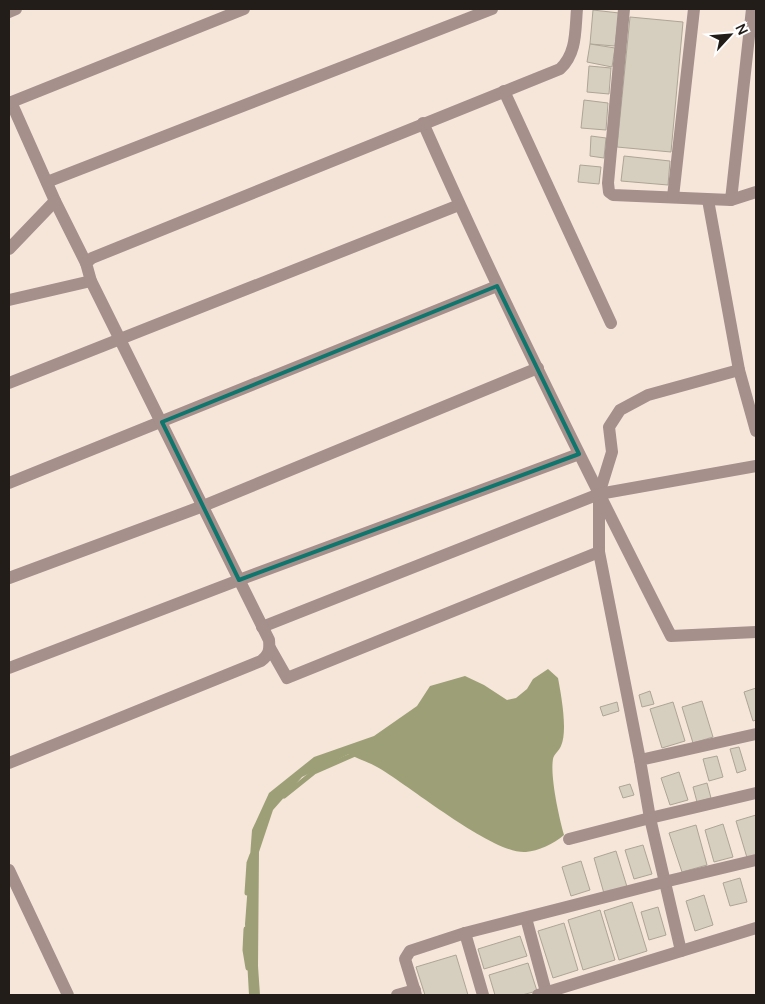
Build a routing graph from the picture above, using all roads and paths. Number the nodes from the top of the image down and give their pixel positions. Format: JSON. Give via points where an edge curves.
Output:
{"nodes":[{"id":1,"x":16,"y":9,"type":"edge"},
{"id":2,"x":244,"y":9,"type":"edge"},
{"id":3,"x":492,"y":9,"type":"edge"},
{"id":4,"x":577,"y":9,"type":"edge"},
{"id":5,"x":624,"y":9,"type":"edge"},
{"id":6,"x":694,"y":9,"type":"edge"},
{"id":7,"x":752,"y":9,"type":"edge"},
{"id":8,"x":9,"y":12,"type":"edge"},
{"id":9,"x":504,"y":92,"type":"junction"},
{"id":10,"x":10,"y":103,"type":"edge"},
{"id":11,"x":423,"y":123,"type":"junction"},
{"id":12,"x":47,"y":182,"type":"junction"},
{"id":13,"x":756,"y":192,"type":"edge"},
{"id":14,"x":673,"y":197,"type":"junction"},
{"id":15,"x":708,"y":200,"type":"junction"},
{"id":16,"x":731,"y":200,"type":"junction"},
{"id":17,"x":55,"y":201,"type":"junction"},
{"id":18,"x":459,"y":205,"type":"junction"},
{"id":19,"x":9,"y":249,"type":"edge"},
{"id":20,"x":86,"y":263,"type":"junction"},
{"id":21,"x":92,"y":281,"type":"junction"},
{"id":22,"x":497,"y":286,"type":"junction"},
{"id":23,"x":9,"y":300,"type":"edge"},
{"id":24,"x":611,"y":323,"type":"dead end"},
{"id":25,"x":120,"y":339,"type":"junction"},
{"id":26,"x":538,"y":368,"type":"junction"},
{"id":27,"x":738,"y":370,"type":"junction"},
{"id":28,"x":9,"y":383,"type":"edge"},
{"id":29,"x":162,"y":422,"type":"junction"},
{"id":30,"x":756,"y":431,"type":"edge"},
{"id":31,"x":580,"y":454,"type":"junction"},
{"id":32,"x":756,"y":466,"type":"edge"},
{"id":33,"x":9,"y":483,"type":"edge"},
{"id":34,"x":599,"y":494,"type":"junction"},
{"id":35,"x":203,"y":506,"type":"junction"},
{"id":36,"x":599,"y":552,"type":"junction"},
{"id":37,"x":9,"y":578,"type":"edge"},
{"id":38,"x":239,"y":580,"type":"junction"},
{"id":39,"x":262,"y":627,"type":"junction"},
{"id":40,"x":756,"y":632,"type":"edge"},
{"id":41,"x":270,"y":648,"type":"junction"},
{"id":42,"x":9,"y":668,"type":"edge"},
{"id":43,"x":756,"y":734,"type":"edge"},
{"id":44,"x":640,"y":760,"type":"junction"},
{"id":45,"x":9,"y":763,"type":"edge"},
{"id":46,"x":756,"y":793,"type":"edge"},
{"id":47,"x":650,"y":818,"type":"junction"},
{"id":48,"x":569,"y":839,"type":"dead end"},
{"id":49,"x":756,"y":860,"type":"edge"},
{"id":50,"x":9,"y":870,"type":"edge"},
{"id":51,"x":664,"y":882,"type":"junction"},
{"id":52,"x":526,"y":918,"type":"junction"},
{"id":53,"x":756,"y":928,"type":"edge"},
{"id":54,"x":464,"y":933,"type":"junction"},
{"id":55,"x":681,"y":951,"type":"junction"},
{"id":56,"x":416,"y":993,"type":"edge"},
{"id":57,"x":542,"y":994,"type":"edge"},
{"id":58,"x":68,"y":995,"type":"edge"},
{"id":59,"x":397,"y":995,"type":"edge"},
{"id":60,"x":483,"y":995,"type":"edge"}],
"edges":[{"from":1,"to":8,"type":"street"},
{"from":2,"to":10,"type":"street"},
{"from":3,"to":12,"type":"street"},
{"from":4,"to":9,"type":"street","via":[[573,51],[568,61],[560,69]]},
{"from":5,"to":14,"type":"street","via":[[608,188],[613,195]]},
{"from":6,"to":14,"type":"street"},
{"from":7,"to":16,"type":"street"},
{"from":9,"to":11,"type":"street"},
{"from":9,"to":24,"type":"street"},
{"from":10,"to":12,"type":"street"},
{"from":11,"to":18,"type":"street"},
{"from":11,"to":20,"type":"street"},
{"from":12,"to":17,"type":"street"},
{"from":13,"to":16,"type":"street"},
{"from":14,"to":15,"type":"street"},
{"from":15,"to":16,"type":"street"},
{"from":15,"to":27,"type":"street"},
{"from":17,"to":19,"type":"street"},
{"from":17,"to":20,"type":"street"},
{"from":18,"to":22,"type":"street"},
{"from":18,"to":25,"type":"street"},
{"from":20,"to":21,"type":"street"},
{"from":21,"to":23,"type":"street"},
{"from":21,"to":25,"type":"street"},
{"from":22,"to":26,"type":"street"},
{"from":22,"to":29,"type":"street"},
{"from":25,"to":28,"type":"street"},
{"from":25,"to":29,"type":"street"},
{"from":26,"to":31,"type":"street"},
{"from":26,"to":35,"type":"street"},
{"from":27,"to":30,"type":"street"},
{"from":27,"to":34,"type":"street","via":[[648,395],[620,410],[609,427],[612,452]]},
{"from":29,"to":33,"type":"street"},
{"from":29,"to":35,"type":"street"},
{"from":31,"to":34,"type":"street"},
{"from":31,"to":38,"type":"street"},
{"from":32,"to":34,"type":"street"},
{"from":34,"to":36,"type":"street"},
{"from":34,"to":39,"type":"street"},
{"from":34,"to":40,"type":"street","via":[[672,636]]},
{"from":35,"to":37,"type":"street"},
{"from":35,"to":38,"type":"street"},
{"from":36,"to":41,"type":"street","via":[[286,678]]},
{"from":36,"to":44,"type":"street"},
{"from":38,"to":39,"type":"street"},
{"from":38,"to":42,"type":"street"},
{"from":39,"to":41,"type":"street"},
{"from":41,"to":45,"type":"street","via":[[267,657],[261,661]]},
{"from":43,"to":44,"type":"street"},
{"from":44,"to":47,"type":"street"},
{"from":46,"to":47,"type":"street"},
{"from":47,"to":48,"type":"street"},
{"from":47,"to":51,"type":"street"},
{"from":49,"to":51,"type":"street"},
{"from":50,"to":58,"type":"street"},
{"from":51,"to":52,"type":"street"},
{"from":51,"to":55,"type":"street"},
{"from":52,"to":54,"type":"street"},
{"from":52,"to":57,"type":"street"},
{"from":53,"to":55,"type":"street"},
{"from":54,"to":56,"type":"street","via":[[410,951],[405,958]]},
{"from":54,"to":60,"type":"street"},
{"from":55,"to":57,"type":"street"},
{"from":56,"to":59,"type":"street"}]}
